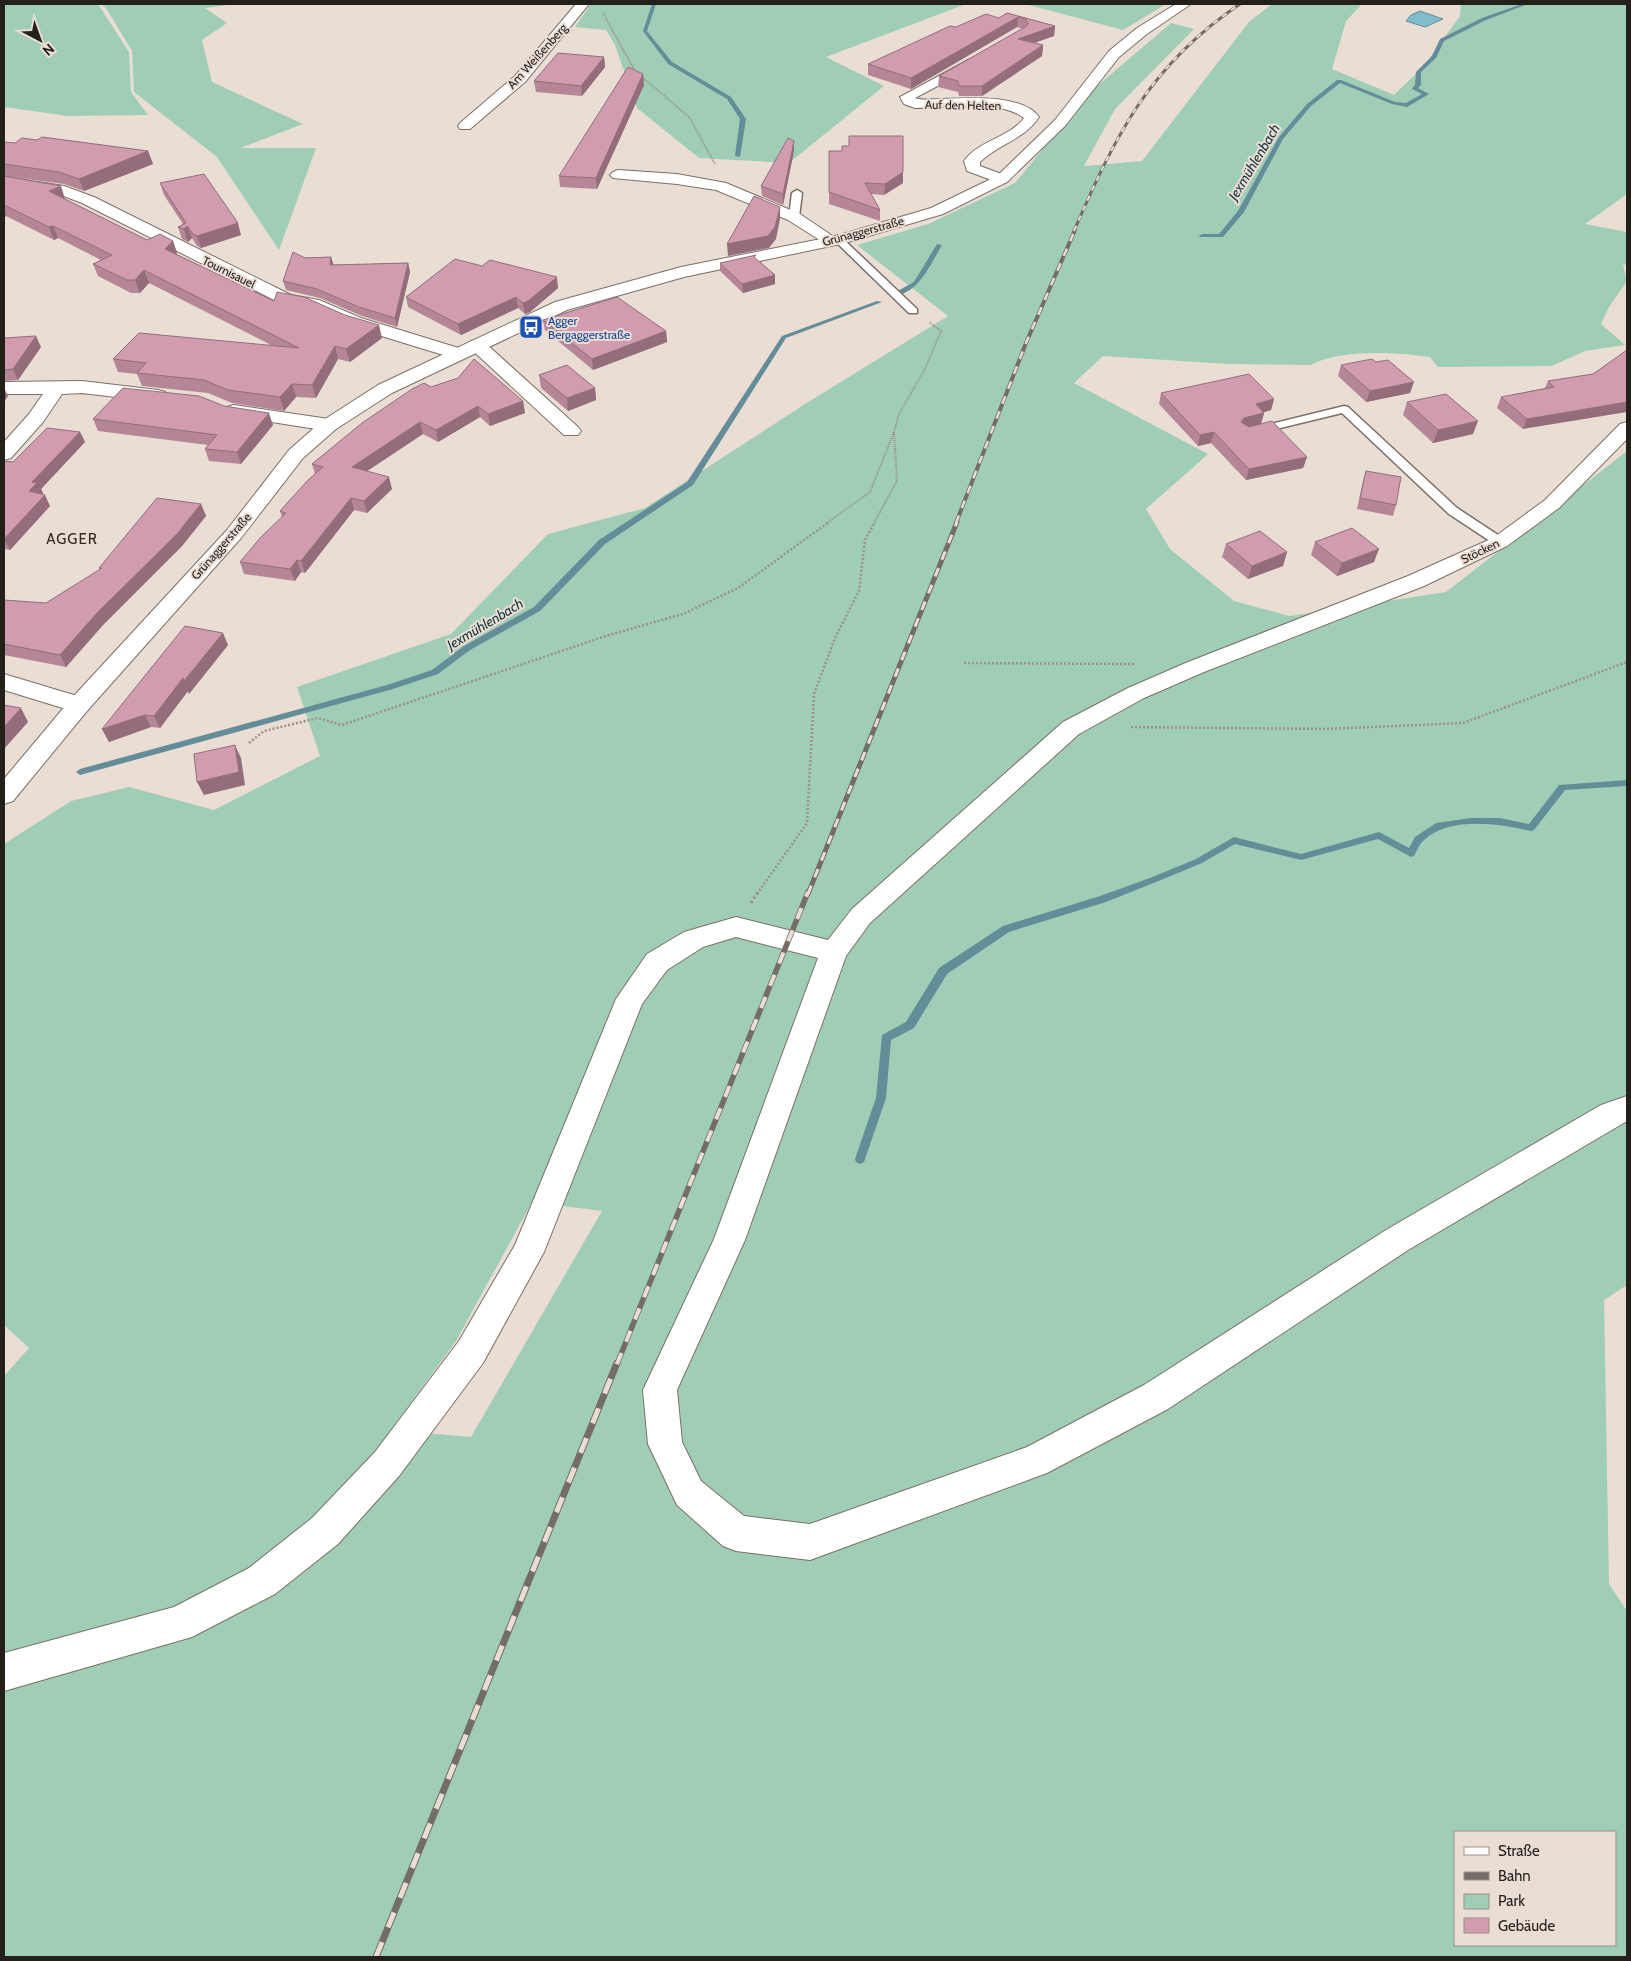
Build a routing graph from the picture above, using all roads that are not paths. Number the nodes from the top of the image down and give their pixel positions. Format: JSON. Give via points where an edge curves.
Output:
{"nodes":[{"id":1,"x":583,"y":4,"type":"edge"},
{"id":2,"x":1185,"y":4,"type":"edge"},
{"id":3,"x":984,"y":55,"type":"edge"},
{"id":4,"x":465,"y":126,"type":"dead end"},
{"id":5,"x":618,"y":175,"type":"dead end"},
{"id":6,"x":1002,"y":179,"type":"junction"},
{"id":7,"x":4,"y":182,"type":"edge"},
{"id":8,"x":797,"y":193,"type":"dead end"},
{"id":9,"x":794,"y":217,"type":"junction"},
{"id":10,"x":835,"y":240,"type":"junction"},
{"id":11,"x":913,"y":311,"type":"road end"},
{"id":12,"x":477,"y":345,"type":"junction"},
{"id":13,"x":459,"y":354,"type":"junction"},
{"id":14,"x":4,"y":388,"type":"edge"},
{"id":15,"x":56,"y":389,"type":"junction"},
{"id":16,"x":179,"y":398,"type":"edge"},
{"id":17,"x":214,"y":404,"type":"edge"},
{"id":18,"x":329,"y":425,"type":"junction"},
{"id":19,"x":1627,"y":428,"type":"edge"},
{"id":20,"x":571,"y":432,"type":"dead end"},
{"id":21,"x":1246,"y":432,"type":"edge"},
{"id":22,"x":4,"y":454,"type":"edge"},
{"id":23,"x":1500,"y":542,"type":"junction"},
{"id":24,"x":4,"y":682,"type":"edge"},
{"id":25,"x":79,"y":705,"type":"junction"},
{"id":26,"x":4,"y":795,"type":"edge"},
{"id":27,"x":834,"y":952,"type":"junction"},
{"id":28,"x":1627,"y":1108,"type":"edge"},
{"id":29,"x":4,"y":1672,"type":"edge"}],
"edges":[{"from":1,"to":4,"type":"street","name":"Am Weißenberg","via":[[520,79]]},
{"from":2,"to":6,"type":"street","name":"Grünaggerstraße","via":[[1142,31],[1114,54],[1060,123]]},
{"from":3,"to":6,"type":"street","name":"Auf den Helten","via":[[907,97],[915,104],[985,104],[1013,107],[1029,113],[1032,117],[1028,124],[1016,135],[987,149],[972,161],[972,168]]},
{"from":5,"to":9,"type":"street","via":[[720,186]]},
{"from":6,"to":10,"type":"street","name":"Grünaggerstraße","via":[[937,211]]},
{"from":7,"to":13,"type":"street","name":"Tournisauel","via":[[64,192],[88,200],[286,299],[313,304],[355,322]]},
{"from":8,"to":9,"type":"lane"},
{"from":9,"to":10,"type":"street"},
{"from":10,"to":11,"type":"lane"},
{"from":10,"to":12,"type":"street","name":"Grünaggerstraße","via":[[681,272],[601,293],[561,306]]},
{"from":12,"to":13,"type":"street","name":"Grünaggerstraße"},
{"from":12,"to":20,"type":"street"},
{"from":13,"to":18,"type":"street","name":"Grünaggerstraße","via":[[385,389]]},
{"from":14,"to":15,"type":"street"},
{"from":15,"to":16,"type":"street","via":[[82,387]]},
{"from":15,"to":22,"type":"street"},
{"from":17,"to":18,"type":"street","via":[[228,410]]},
{"from":18,"to":25,"type":"street","name":"Grünaggerstraße","via":[[296,454],[234,534]]},
{"from":19,"to":23,"type":"street","name":"Stöcken","via":[[1552,504]]},
{"from":21,"to":23,"type":"lane","via":[[1344,409],[1453,511]]},
{"from":23,"to":27,"type":"street","name":"Stöcken","via":[[1416,582],[1136,693],[1071,728],[861,916]]},
{"from":24,"to":25,"type":"street"},
{"from":25,"to":26,"type":"street","name":"Grünaggerstraße"},
{"from":27,"to":28,"type":"street","name":"Stöcken","via":[[729,1240],[660,1390],[665,1444],[689,1493],[736,1532],[810,1542],[1035,1461],[1156,1397],[1397,1240],[1611,1114]]},
{"from":27,"to":29,"type":"street","via":[[736,927],[694,940],[657,962],[630,1000],[528,1252],[476,1344],[387,1464],[325,1531],[262,1581],[179,1624]]}]}
